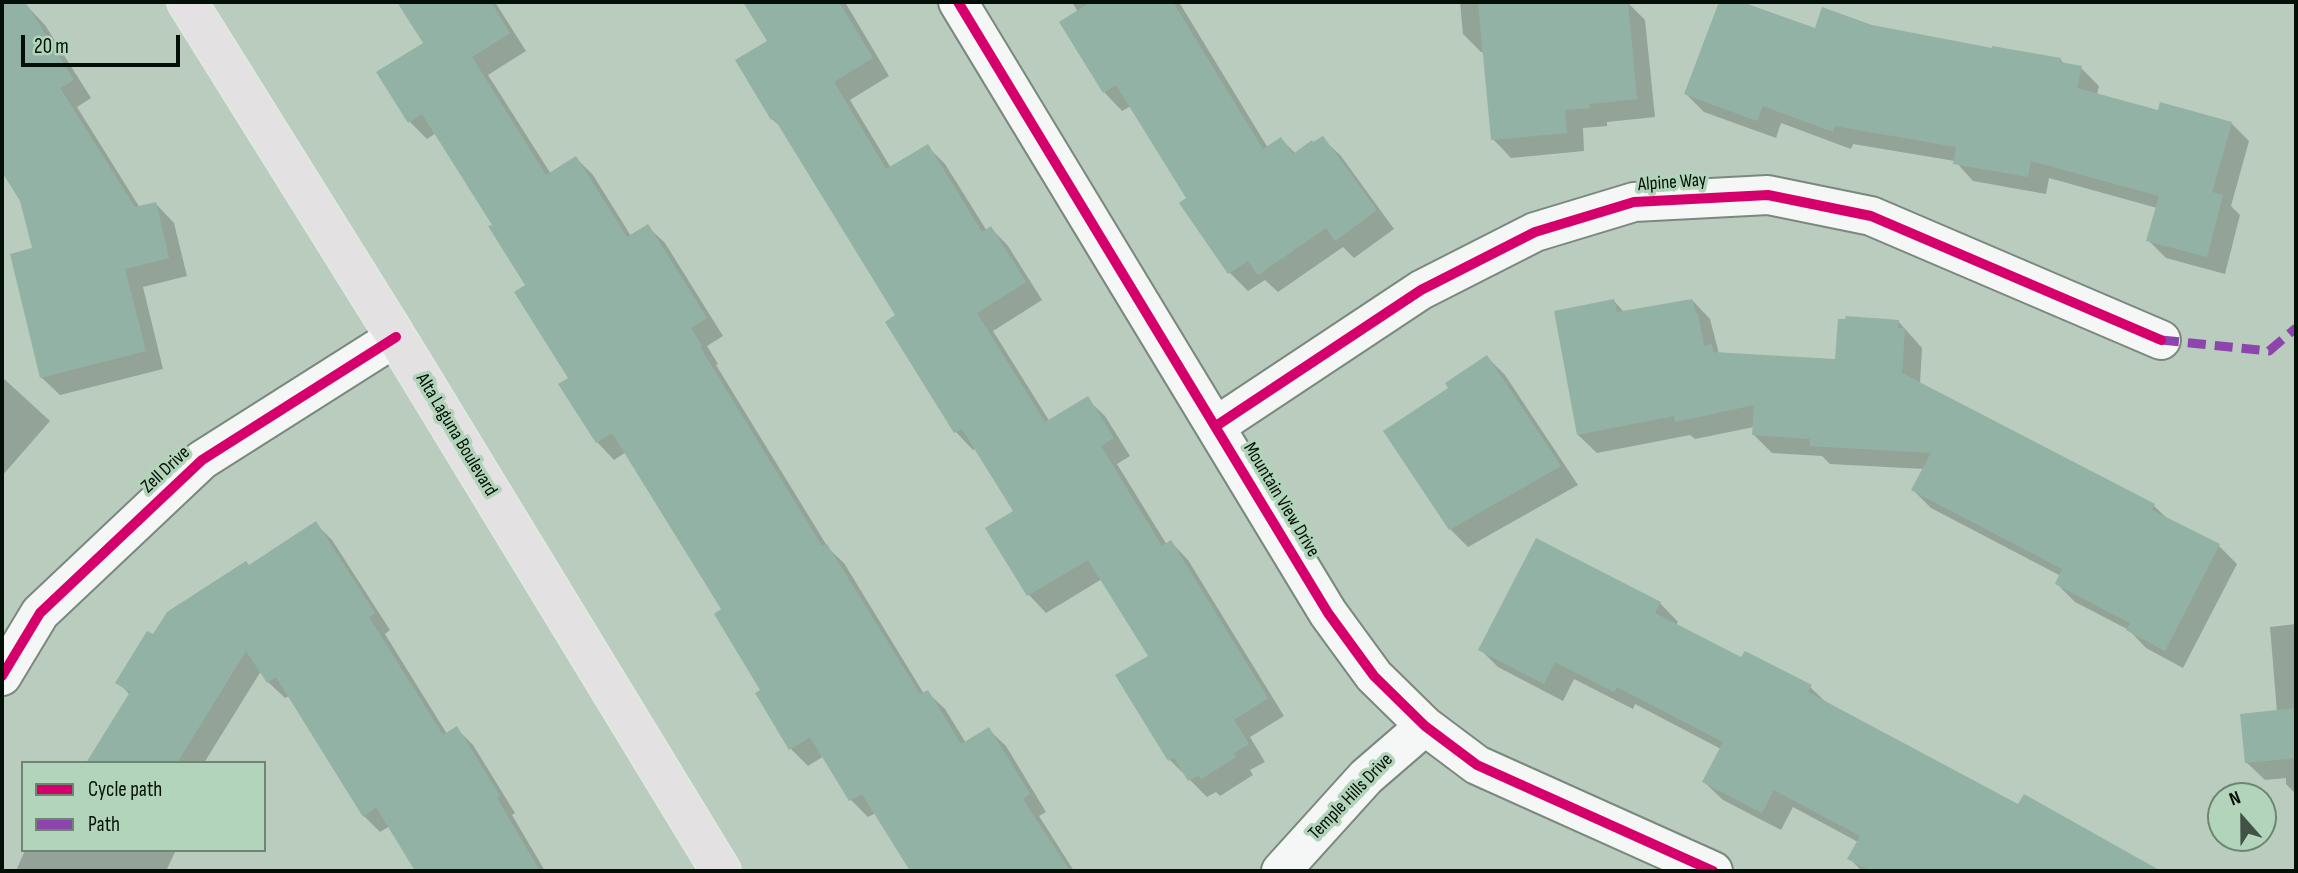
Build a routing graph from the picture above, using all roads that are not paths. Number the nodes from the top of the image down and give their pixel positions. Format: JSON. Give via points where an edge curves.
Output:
{"nodes":[{"id":1,"x":187,"y":2,"type":"edge"},
{"id":2,"x":958,"y":2,"type":"edge"},
{"id":3,"x":396,"y":337,"type":"junction"},
{"id":4,"x":2161,"y":340,"type":"dead end"},
{"id":5,"x":1216,"y":426,"type":"junction"},
{"id":6,"x":2,"y":676,"type":"edge"},
{"id":7,"x":1425,"y":726,"type":"junction"},
{"id":8,"x":721,"y":871,"type":"edge"},
{"id":9,"x":1281,"y":871,"type":"edge"},
{"id":10,"x":1713,"y":871,"type":"edge"}],
"edges":[{"from":1,"to":3,"type":"main road","name":"Alta Laguna Boulevard"},
{"from":2,"to":5,"type":"street","name":"Mountain View Drive"},
{"from":3,"to":6,"type":"street","name":"Zell Drive","via":[[202,460],[40,613]]},
{"from":3,"to":8,"type":"main road","name":"Alta Laguna Boulevard"},
{"from":4,"to":5,"type":"street","name":"Alpine Way","via":[[1871,216],[1768,195],[1634,202],[1535,232],[1422,290]]},
{"from":5,"to":7,"type":"street","name":"Mountain View Drive","via":[[1328,613],[1374,676]]},
{"from":7,"to":9,"type":"street","name":"Temple Hills Drive","via":[[1366,777]]},
{"from":7,"to":10,"type":"street","name":"Mountain View Drive","via":[[1477,765]]}]}
